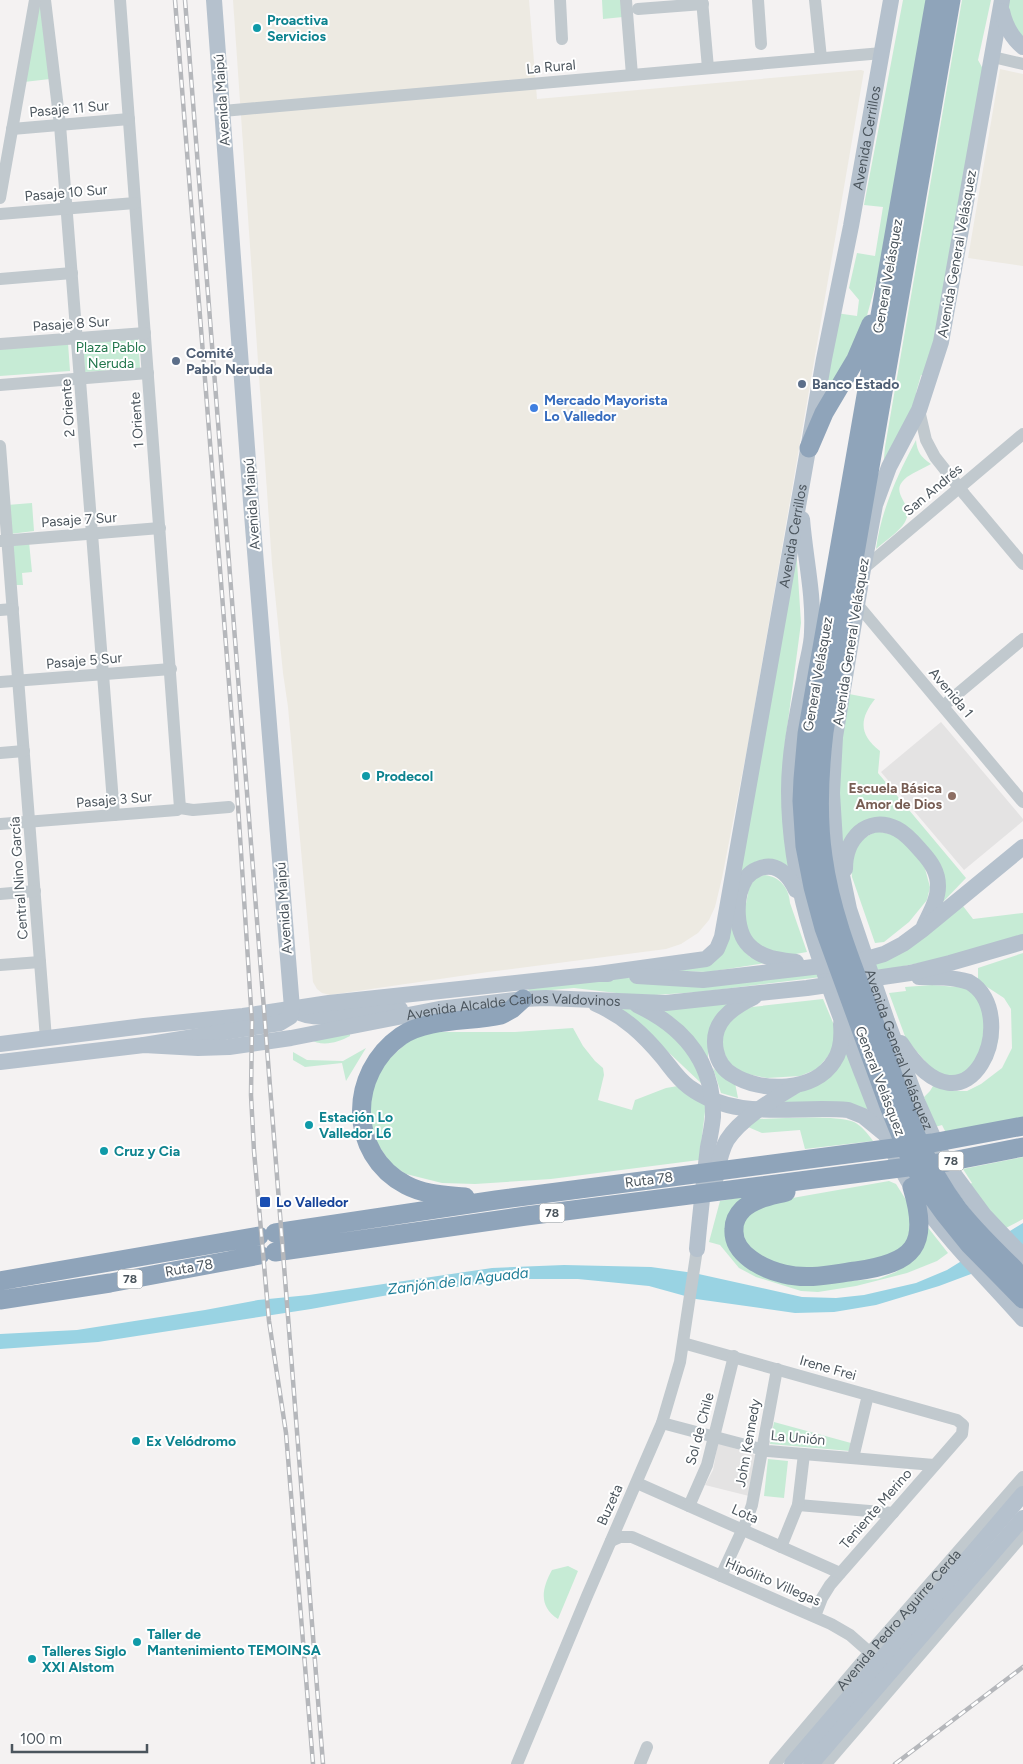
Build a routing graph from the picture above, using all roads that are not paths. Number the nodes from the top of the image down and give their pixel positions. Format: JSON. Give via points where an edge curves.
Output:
{"nodes":[{"id":1,"x":35,"y":0,"type":"edge"},
{"id":2,"x":45,"y":0,"type":"edge"},
{"id":3,"x":120,"y":0,"type":"edge"},
{"id":4,"x":214,"y":0,"type":"edge"},
{"id":5,"x":560,"y":0,"type":"edge"},
{"id":6,"x":626,"y":0,"type":"edge"},
{"id":7,"x":758,"y":0,"type":"edge"},
{"id":8,"x":815,"y":0,"type":"edge"},
{"id":9,"x":891,"y":0,"type":"edge"},
{"id":10,"x":935,"y":0,"type":"edge"},
{"id":11,"x":951,"y":0,"type":"edge"},
{"id":12,"x":702,"y":2,"type":"edge"},
{"id":13,"x":1002,"y":4,"type":"edge"},
{"id":14,"x":638,"y":9,"type":"dead end"},
{"id":15,"x":562,"y":39,"type":"dead end"},
{"id":16,"x":761,"y":44,"type":"dead end"},
{"id":17,"x":1023,"y":46,"type":"edge"},
{"id":18,"x":882,"y":53,"type":"junction"},
{"id":19,"x":993,"y":57,"type":"junction"},
{"id":20,"x":821,"y":58,"type":"junction"},
{"id":21,"x":1023,"y":64,"type":"edge"},
{"id":22,"x":708,"y":68,"type":"junction"},
{"id":23,"x":632,"y":75,"type":"junction"},
{"id":24,"x":223,"y":111,"type":"junction"},
{"id":25,"x":129,"y":119,"type":"junction"},
{"id":26,"x":60,"y":125,"type":"junction"},
{"id":27,"x":7,"y":137,"type":"edge"},
{"id":28,"x":0,"y":198,"type":"edge"},
{"id":29,"x":135,"y":202,"type":"junction"},
{"id":30,"x":67,"y":208,"type":"junction"},
{"id":31,"x":0,"y":214,"type":"edge"},
{"id":32,"x":72,"y":274,"type":"junction"},
{"id":33,"x":0,"y":279,"type":"edge"},
{"id":34,"x":886,"y":285,"type":"junction"},
{"id":35,"x":145,"y":333,"type":"junction"},
{"id":36,"x":77,"y":338,"type":"junction"},
{"id":37,"x":892,"y":338,"type":"junction"},
{"id":38,"x":865,"y":341,"type":"junction"},
{"id":39,"x":0,"y":344,"type":"edge"},
{"id":40,"x":148,"y":373,"type":"junction"},
{"id":41,"x":80,"y":378,"type":"junction"},
{"id":42,"x":0,"y":385,"type":"edge"},
{"id":43,"x":919,"y":410,"type":"junction"},
{"id":44,"x":1023,"y":434,"type":"edge"},
{"id":45,"x":0,"y":446,"type":"edge"},
{"id":46,"x":809,"y":448,"type":"junction"},
{"id":47,"x":1,"y":470,"type":"edge"},
{"id":48,"x":959,"y":488,"type":"junction"},
{"id":49,"x":801,"y":495,"type":"junction"},
{"id":50,"x":875,"y":505,"type":"junction"},
{"id":51,"x":160,"y":528,"type":"junction"},
{"id":52,"x":92,"y":534,"type":"junction"},
{"id":53,"x":4,"y":541,"type":"edge"},
{"id":54,"x":1023,"y":564,"type":"edge"},
{"id":55,"x":863,"y":569,"type":"junction"},
{"id":56,"x":857,"y":604,"type":"junction"},
{"id":57,"x":6,"y":609,"type":"edge"},
{"id":58,"x":812,"y":634,"type":"junction"},
{"id":59,"x":1023,"y":639,"type":"edge"},
{"id":60,"x":171,"y":669,"type":"junction"},
{"id":61,"x":103,"y":674,"type":"junction"},
{"id":62,"x":18,"y":681,"type":"junction"},
{"id":63,"x":0,"y":682,"type":"edge"},
{"id":64,"x":943,"y":706,"type":"junction"},
{"id":65,"x":24,"y":751,"type":"junction"},
{"id":66,"x":0,"y":753,"type":"edge"},
{"id":67,"x":1023,"y":802,"type":"edge"},
{"id":68,"x":229,"y":807,"type":"dead end"},
{"id":69,"x":180,"y":808,"type":"junction"},
{"id":70,"x":114,"y":815,"type":"junction"},
{"id":71,"x":29,"y":822,"type":"junction"},
{"id":72,"x":0,"y":824,"type":"edge"},
{"id":73,"x":1023,"y":846,"type":"edge"},
{"id":74,"x":35,"y":892,"type":"junction"},
{"id":75,"x":0,"y":894,"type":"edge"},
{"id":76,"x":804,"y":909,"type":"junction"},
{"id":77,"x":849,"y":909,"type":"junction"},
{"id":78,"x":922,"y":930,"type":"junction"},
{"id":79,"x":1023,"y":942,"type":"edge"},
{"id":80,"x":838,"y":946,"type":"junction"},
{"id":81,"x":40,"y":962,"type":"junction"},
{"id":82,"x":0,"y":965,"type":"edge"},
{"id":83,"x":821,"y":966,"type":"junction"},
{"id":84,"x":598,"y":974,"type":"junction"},
{"id":85,"x":892,"y":976,"type":"junction"},
{"id":86,"x":765,"y":992,"type":"junction"},
{"id":87,"x":523,"y":999,"type":"junction"},
{"id":88,"x":577,"y":999,"type":"junction"},
{"id":89,"x":853,"y":1002,"type":"junction"},
{"id":90,"x":632,"y":1003,"type":"junction"},
{"id":91,"x":292,"y":1008,"type":"junction"},
{"id":92,"x":439,"y":1009,"type":"junction"},
{"id":93,"x":1006,"y":1020,"type":"dead end"},
{"id":94,"x":887,"y":1021,"type":"junction"},
{"id":95,"x":46,"y":1039,"type":"junction"},
{"id":96,"x":0,"y":1044,"type":"edge"},
{"id":97,"x":144,"y":1045,"type":"junction"},
{"id":98,"x":1002,"y":1054,"type":"dead end"},
{"id":99,"x":22,"y":1060,"type":"junction"},
{"id":100,"x":0,"y":1062,"type":"edge"},
{"id":101,"x":797,"y":1085,"type":"junction"},
{"id":102,"x":1023,"y":1126,"type":"edge"},
{"id":103,"x":905,"y":1135,"type":"junction"},
{"id":104,"x":1023,"y":1147,"type":"edge"},
{"id":105,"x":713,"y":1160,"type":"junction"},
{"id":106,"x":828,"y":1177,"type":"junction"},
{"id":107,"x":926,"y":1178,"type":"junction"},
{"id":108,"x":496,"y":1200,"type":"junction"},
{"id":109,"x":977,"y":1240,"type":"junction"},
{"id":110,"x":697,"y":1249,"type":"joint"},
{"id":111,"x":1003,"y":1267,"type":"edge"},
{"id":112,"x":1023,"y":1278,"type":"edge"},
{"id":113,"x":0,"y":1281,"type":"edge"},
{"id":114,"x":1023,"y":1299,"type":"edge"},
{"id":115,"x":0,"y":1300,"type":"edge"},
{"id":116,"x":1023,"y":1319,"type":"edge"},
{"id":117,"x":683,"y":1342,"type":"junction"},
{"id":118,"x":734,"y":1356,"type":"junction"},
{"id":119,"x":777,"y":1369,"type":"junction"},
{"id":120,"x":868,"y":1395,"type":"junction"},
{"id":121,"x":662,"y":1423,"type":"junction"},
{"id":122,"x":963,"y":1425,"type":"joint"},
{"id":123,"x":714,"y":1437,"type":"junction"},
{"id":124,"x":762,"y":1450,"type":"junction"},
{"id":125,"x":804,"y":1454,"type":"junction"},
{"id":126,"x":853,"y":1458,"type":"junction"},
{"id":127,"x":934,"y":1465,"type":"junction"},
{"id":128,"x":1023,"y":1477,"type":"edge"},
{"id":129,"x":637,"y":1483,"type":"junction"},
{"id":130,"x":1023,"y":1494,"type":"edge"},
{"id":131,"x":798,"y":1504,"type":"junction"},
{"id":132,"x":689,"y":1506,"type":"junction"},
{"id":133,"x":893,"y":1513,"type":"junction"},
{"id":134,"x":622,"y":1516,"type":"junction"},
{"id":135,"x":1023,"y":1518,"type":"edge"},
{"id":136,"x":743,"y":1530,"type":"junction"},
{"id":137,"x":1023,"y":1535,"type":"edge"},
{"id":138,"x":632,"y":1537,"type":"junction"},
{"id":139,"x":611,"y":1541,"type":"junction"},
{"id":140,"x":781,"y":1547,"type":"junction"},
{"id":141,"x":840,"y":1573,"type":"junction"},
{"id":142,"x":721,"y":1576,"type":"junction"},
{"id":143,"x":815,"y":1616,"type":"junction"},
{"id":144,"x":880,"y":1661,"type":"junction"},
{"id":145,"x":647,"y":1746,"type":"dead end"},
{"id":146,"x":518,"y":1764,"type":"edge"},
{"id":147,"x":640,"y":1764,"type":"edge"},
{"id":148,"x":775,"y":1764,"type":"edge"},
{"id":149,"x":792,"y":1764,"type":"edge"},
{"id":150,"x":811,"y":1764,"type":"edge"},
{"id":151,"x":826,"y":1764,"type":"edge"}],
"edges":[{"from":1,"to":27,"type":"street"},
{"from":2,"to":26,"type":"street","name":"2 Oriente"},
{"from":3,"to":25,"type":"street","name":"1 Oriente"},
{"from":4,"to":24,"type":"main road","name":"Avenida Maipú"},
{"from":5,"to":15,"type":"street"},
{"from":6,"to":23,"type":"street"},
{"from":7,"to":16,"type":"street"},
{"from":8,"to":20,"type":"street"},
{"from":9,"to":18,"type":"main road","name":"Avenida Cerrillos"},
{"from":10,"to":34,"type":"highway","name":"General Velásquez"},
{"from":11,"to":37,"type":"highway","name":"General Velásquez"},
{"from":12,"to":14,"type":"street"},
{"from":12,"to":22,"type":"street"},
{"from":13,"to":17,"type":"main road","via":[[1008,29]]},
{"from":13,"to":19,"type":"main road","name":"Avenida General Velásquez"},
{"from":18,"to":20,"type":"street","name":"La Rural"},
{"from":18,"to":46,"type":"main road","name":"Avenida Cerrillos"},
{"from":19,"to":21,"type":"street"},
{"from":19,"to":43,"type":"main road","name":"Avenida General Velásquez","via":[[941,342]]},
{"from":20,"to":22,"type":"street","name":"La Rural"},
{"from":22,"to":23,"type":"street","name":"La Rural"},
{"from":23,"to":24,"type":"street","name":"La Rural"},
{"from":24,"to":91,"type":"main road","name":"Avenida Maipú"},
{"from":25,"to":26,"type":"street","name":"Pasaje 11 Sur"},
{"from":25,"to":29,"type":"street","name":"1 Oriente"},
{"from":26,"to":27,"type":"street","name":"Pasaje 11 Sur"},
{"from":26,"to":30,"type":"street","name":"2 Oriente"},
{"from":27,"to":28,"type":"street"},
{"from":29,"to":30,"type":"street","name":"Pasaje 10 Sur"},
{"from":29,"to":35,"type":"street","name":"1 Oriente"},
{"from":30,"to":31,"type":"street","name":"Pasaje 10 Sur"},
{"from":30,"to":32,"type":"street","name":"2 Oriente"},
{"from":32,"to":33,"type":"street"},
{"from":32,"to":36,"type":"street","name":"2 Oriente"},
{"from":34,"to":38,"type":"highway"},
{"from":34,"to":80,"type":"highway","name":"General Velásquez","via":[[804,764],[803,824],[808,867],[818,908]]},
{"from":35,"to":36,"type":"street","name":"Pasaje 8 Sur"},
{"from":35,"to":40,"type":"street","name":"1 Oriente"},
{"from":36,"to":39,"type":"street","name":"Pasaje 8 Sur"},
{"from":36,"to":41,"type":"street","name":"2 Oriente"},
{"from":37,"to":50,"type":"highway"},
{"from":37,"to":80,"type":"highway","name":"General Velásquez","via":[[824,732],[820,774],[822,856]]},
{"from":38,"to":46,"type":"highway","via":[[824,413]]},
{"from":38,"to":58,"type":"highway"},
{"from":40,"to":41,"type":"street"},
{"from":40,"to":51,"type":"street","name":"1 Oriente"},
{"from":41,"to":42,"type":"street"},
{"from":41,"to":52,"type":"street","name":"2 Oriente"},
{"from":43,"to":48,"type":"street","via":[[929,448]]},
{"from":43,"to":50,"type":"main road","name":"Avenida General Velásquez","via":[[889,467]]},
{"from":44,"to":48,"type":"street","name":"San Andrés"},
{"from":45,"to":47,"type":"street","name":"Central Nino García"},
{"from":46,"to":49,"type":"main road","name":"Avenida Cerrillos"},
{"from":47,"to":53,"type":"street","name":"Central Nino García"},
{"from":48,"to":54,"type":"street"},
{"from":48,"to":55,"type":"street","name":"San Andrés"},
{"from":49,"to":58,"type":"main road","name":"Avenida General Velásquez"},
{"from":49,"to":84,"type":"main road","name":"Avenida Cerrillos","via":[[720,944],[711,956],[699,961]]},
{"from":50,"to":55,"type":"main road","name":"Avenida General Velásquez"},
{"from":51,"to":52,"type":"street","name":"Pasaje 7 Sur"},
{"from":51,"to":60,"type":"street","name":"1 Oriente"},
{"from":52,"to":53,"type":"street","name":"Pasaje 7 Sur"},
{"from":52,"to":61,"type":"street","name":"2 Oriente"},
{"from":53,"to":57,"type":"street","name":"Central Nino García"},
{"from":55,"to":56,"type":"main road","name":"Avenida General Velásquez"},
{"from":56,"to":64,"type":"street","name":"Avenida 1"},
{"from":56,"to":77,"type":"main road","name":"Avenida General Velásquez","via":[[835,737],[832,780],[835,842]]},
{"from":57,"to":62,"type":"street","name":"Central Nino García"},
{"from":58,"to":76,"type":"main road","name":"Avenida General Velásquez","via":[[789,778],[792,842]]},
{"from":59,"to":64,"type":"street"},
{"from":60,"to":61,"type":"street","name":"Pasaje 5 Sur"},
{"from":60,"to":69,"type":"street","name":"1 Oriente"},
{"from":61,"to":62,"type":"street","name":"Pasaje 5 Sur"},
{"from":61,"to":70,"type":"street","name":"2 Oriente"},
{"from":62,"to":63,"type":"street","name":"Pasaje 5 Sur"},
{"from":62,"to":65,"type":"street","name":"Central Nino García"},
{"from":64,"to":67,"type":"street","name":"Avenida 1"},
{"from":65,"to":66,"type":"street"},
{"from":65,"to":71,"type":"street","name":"Central Nino García"},
{"from":68,"to":69,"type":"street","name":"Pasaje 3 Sur"},
{"from":69,"to":70,"type":"street","name":"Pasaje 3 Sur"},
{"from":70,"to":71,"type":"street","name":"Pasaje 3 Sur"},
{"from":71,"to":72,"type":"street","name":"Pasaje 3 Sur"},
{"from":71,"to":74,"type":"street","name":"Central Nino García"},
{"from":73,"to":78,"type":"main road","name":"Avenida Alcalde Carlos Valdovinos"},
{"from":74,"to":75,"type":"street"},
{"from":74,"to":81,"type":"street","name":"Central Nino García"},
{"from":76,"to":80,"type":"main road","name":"Avenida General Velásquez"},
{"from":76,"to":83,"type":"main road","via":[[786,874],[773,867],[762,867],[745,880],[739,904],[740,930],[749,946],[761,955]]},
{"from":77,"to":78,"type":"main road","via":[[845,867],[848,847],[865,829],[890,826],[914,842],[936,874],[936,898]]},
{"from":77,"to":80,"type":"main road","name":"Avenida General Velásquez"},
{"from":78,"to":83,"type":"main road","name":"Avenida Alcalde Carlos Valdovinos","via":[[884,954],[856,962]]},
{"from":79,"to":85,"type":"main road","name":"Avenida Alcalde Carlos Valdovinos"},
{"from":80,"to":89,"type":"highway","name":"General Velásquez"},
{"from":80,"to":89,"type":"main road","name":"Avenida General Velásquez"},
{"from":81,"to":82,"type":"street"},
{"from":81,"to":95,"type":"street","name":"Central Nino García"},
{"from":83,"to":84,"type":"main road","name":"Avenida Alcalde Carlos Valdovinos","via":[[703,980]]},
{"from":84,"to":91,"type":"main road","name":"Avenida Alcalde Carlos Valdovinos"},
{"from":85,"to":86,"type":"main road","name":"Avenida Alcalde Carlos Valdovinos"},
{"from":85,"to":93,"type":"main road","via":[[950,978],[970,983],[994,998]]},
{"from":86,"to":90,"type":"main road","name":"Avenida Alcalde Carlos Valdovinos","via":[[666,1003]]},
{"from":86,"to":101,"type":"main road","via":[[723,1017],[715,1034],[717,1055],[727,1071],[747,1081],[767,1086]]},
{"from":87,"to":88,"type":"main road","name":"Avenida Alcalde Carlos Valdovinos"},
{"from":87,"to":92,"type":"main road","name":"Avenida Alcalde Carlos Valdovinos"},
{"from":87,"to":108,"type":"highway","via":[[501,1015],[427,1026],[403,1035],[381,1055],[372,1069],[362,1101],[367,1141],[379,1164],[391,1176],[428,1193]]},
{"from":88,"to":90,"type":"main road","name":"Avenida Alcalde Carlos Valdovinos"},
{"from":88,"to":103,"type":"main road","via":[[609,1010],[630,1023],[681,1080],[702,1095],[749,1109],[848,1110]]},
{"from":89,"to":94,"type":"main road","name":"Avenida General Velásquez"},
{"from":89,"to":101,"type":"main road","via":[[835,1060],[820,1075]]},
{"from":89,"to":103,"type":"highway","name":"General Velásquez"},
{"from":89,"to":103,"type":"main road","name":"Avenida General Velásquez"},
{"from":90,"to":105,"type":"main road","via":[[676,1029],[703,1064],[710,1082],[713,1106]]},
{"from":91,"to":92,"type":"main road","via":[[304,1015],[322,1017],[395,1009]]},
{"from":91,"to":95,"type":"main road","name":"Avenida Alcalde Carlos Valdovinos"},
{"from":91,"to":97,"type":"main road","via":[[290,1017],[280,1023]]},
{"from":92,"to":97,"type":"main road","name":"Avenida Alcalde Carlos Valdovinos","via":[[230,1047]]},
{"from":94,"to":98,"type":"main road","via":[[913,1060],[943,1081],[963,1082],[980,1078]]},
{"from":94,"to":103,"type":"main road","name":"Avenida General Velásquez"},
{"from":95,"to":96,"type":"main road","name":"Avenida Alcalde Carlos Valdovinos"},
{"from":95,"to":99,"type":"main road"},
{"from":97,"to":99,"type":"main road","name":"Avenida Alcalde Carlos Valdovinos"},
{"from":99,"to":100,"type":"main road","name":"Avenida Alcalde Carlos Valdovinos"},
{"from":101,"to":105,"type":"main road","via":[[738,1127]]},
{"from":102,"to":108,"type":"highway","name":"Ruta 78","number":"78","via":[[924,1144]]},
{"from":103,"to":107,"type":"highway","name":"General Velásquez"},
{"from":103,"to":107,"type":"main road","name":"Avenida General Velásquez"},
{"from":104,"to":106,"type":"highway","name":"Ruta 78","number":"78","via":[[938,1163]]},
{"from":105,"to":110,"type":"main road"},
{"from":106,"to":107,"type":"highway","via":[[760,1199],[744,1208],[736,1220],[734,1232],[742,1252],[771,1270],[799,1277],[891,1264],[908,1254],[917,1239]]},
{"from":106,"to":115,"type":"highway","name":"Ruta 78","number":"78","via":[[268,1254]]},
{"from":107,"to":109,"type":"highway","name":"General Velásquez","via":[[944,1213]]},
{"from":107,"to":109,"type":"main road","name":"Avenida General Velásquez","via":[[974,1202]]},
{"from":108,"to":113,"type":"highway","name":"Ruta 78","number":"78"},
{"from":109,"to":111,"type":"highway","name":"General Velásquez"},
{"from":109,"to":111,"type":"main road","name":"Avenida General Velásquez"},
{"from":110,"to":117,"type":"street","name":"Buzeta"},
{"from":111,"to":112,"type":"highway","name":"General Velásquez"},
{"from":111,"to":114,"type":"highway","name":"General Velásquez"},
{"from":111,"to":116,"type":"main road","name":"Avenida General Velásquez"},
{"from":117,"to":118,"type":"street","name":"Irene Frei"},
{"from":117,"to":121,"type":"street","name":"Buzeta","via":[[677,1378]]},
{"from":118,"to":119,"type":"street","name":"Irene Frei"},
{"from":118,"to":123,"type":"street","name":"Sol de Chile"},
{"from":119,"to":120,"type":"street","name":"Irene Frei"},
{"from":119,"to":124,"type":"street","name":"John Kennedy"},
{"from":120,"to":122,"type":"street","name":"Irene Frei","via":[[958,1420]]},
{"from":120,"to":126,"type":"street"},
{"from":121,"to":123,"type":"street","name":"La Unión"},
{"from":121,"to":129,"type":"street","name":"Buzeta"},
{"from":122,"to":127,"type":"street","name":"Teniente Merino","via":[[962,1434]]},
{"from":123,"to":124,"type":"street","name":"La Unión"},
{"from":123,"to":132,"type":"street","name":"Sol de Chile","via":[[707,1465]]},
{"from":124,"to":125,"type":"street","name":"La Unión"},
{"from":124,"to":136,"type":"street","name":"John Kennedy","via":[[752,1505]]},
{"from":125,"to":126,"type":"street","name":"La Unión"},
{"from":125,"to":131,"type":"street"},
{"from":126,"to":127,"type":"street","name":"La Unión"},
{"from":127,"to":133,"type":"street","name":"Teniente Merino"},
{"from":128,"to":144,"type":"street","name":"Avenida Pedro Aguirre Cerda"},
{"from":129,"to":132,"type":"street","name":"Lota"},
{"from":129,"to":134,"type":"street","name":"Buzeta"},
{"from":130,"to":144,"type":"main road","name":"Avenida Pedro Aguirre Cerda"},
{"from":131,"to":133,"type":"street"},
{"from":131,"to":140,"type":"street"},
{"from":132,"to":136,"type":"street","name":"Lota"},
{"from":133,"to":141,"type":"street","name":"Teniente Merino"},
{"from":134,"to":138,"type":"street"},
{"from":134,"to":139,"type":"street","name":"Buzeta"},
{"from":135,"to":144,"type":"main road","name":"Avenida Pedro Aguirre Cerda"},
{"from":136,"to":140,"type":"street","name":"Lota"},
{"from":136,"to":142,"type":"street","name":"John Kennedy"},
{"from":137,"to":151,"type":"street"},
{"from":138,"to":139,"type":"street"},
{"from":138,"to":142,"type":"street","name":"Hipólito Villegas"},
{"from":139,"to":146,"type":"street","name":"Buzeta"},
{"from":140,"to":141,"type":"street","name":"Lota"},
{"from":141,"to":143,"type":"street","name":"Teniente Merino","via":[[825,1591]]},
{"from":142,"to":143,"type":"street","name":"Hipólito Villegas"},
{"from":143,"to":144,"type":"street","name":"Hipólito Villegas","via":[[844,1631]]},
{"from":144,"to":148,"type":"street","name":"Avenida Pedro Aguirre Cerda"},
{"from":144,"to":149,"type":"main road","name":"Avenida Pedro Aguirre Cerda"},
{"from":144,"to":150,"type":"main road","name":"Avenida Pedro Aguirre Cerda"},
{"from":145,"to":147,"type":"street"}]}
